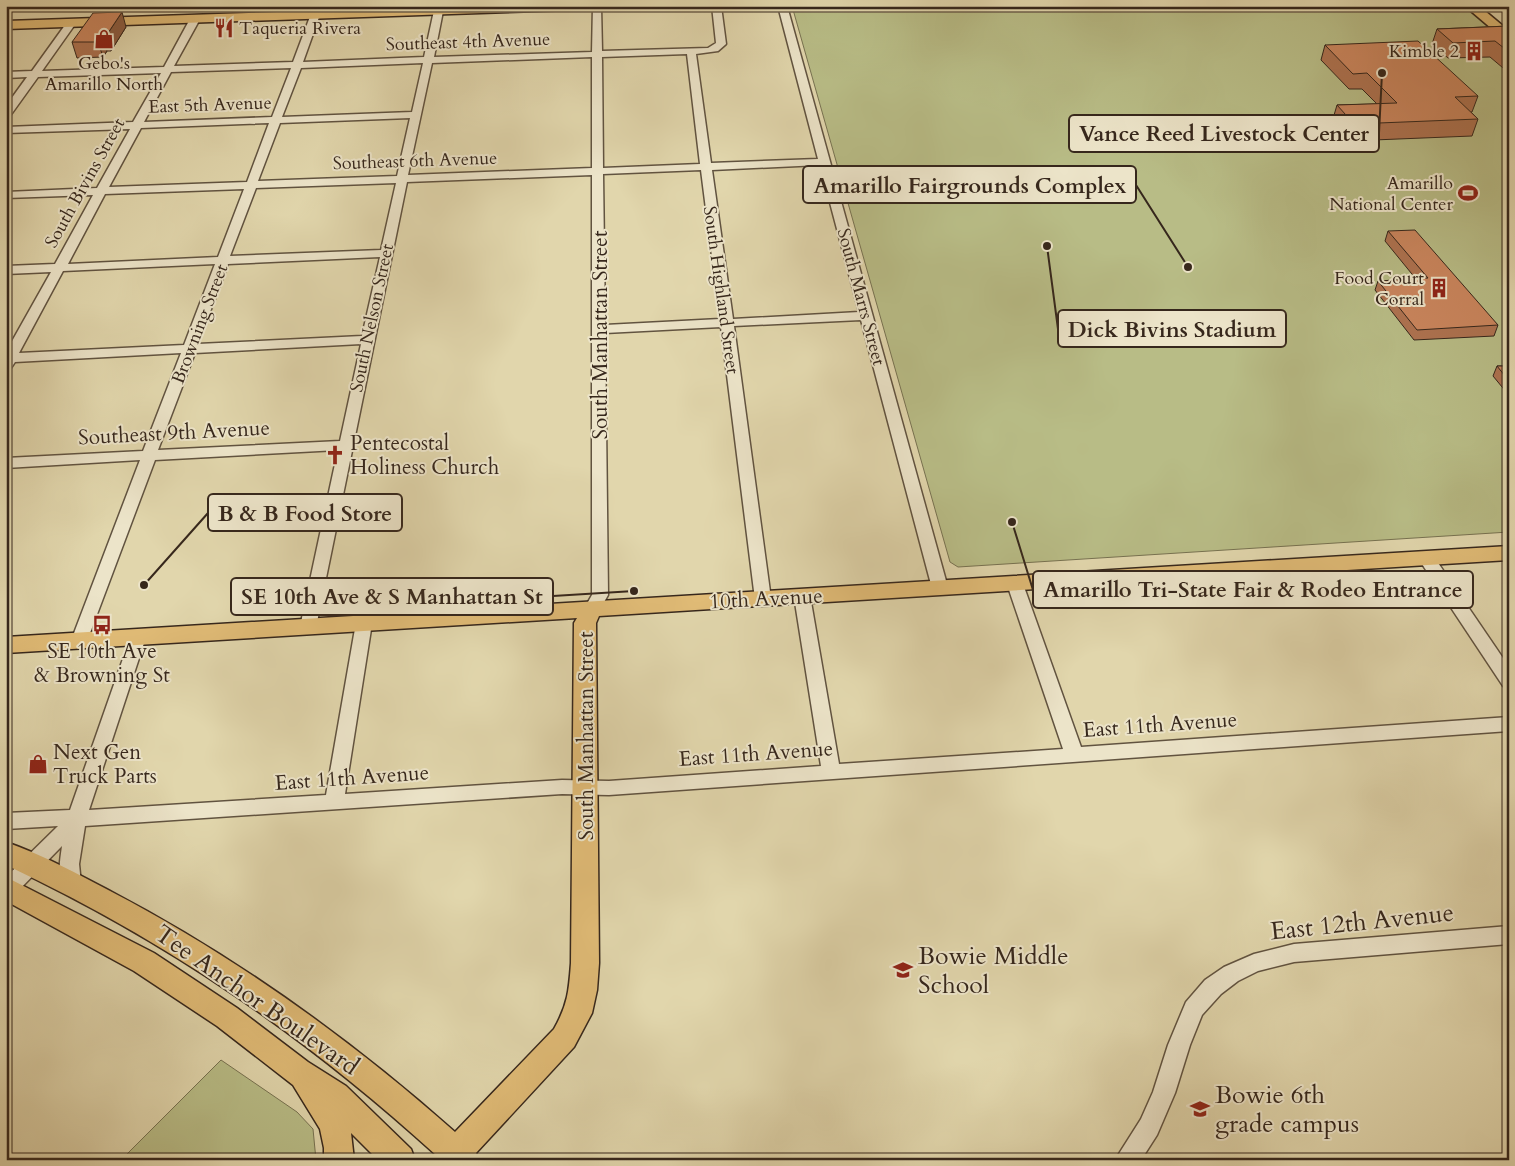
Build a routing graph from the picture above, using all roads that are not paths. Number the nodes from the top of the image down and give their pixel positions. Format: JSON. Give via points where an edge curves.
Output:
{"nodes":[{"id":1,"x":570,"y":6,"type":"edge"},
{"id":2,"x":598,"y":6,"type":"edge"},
{"id":3,"x":716,"y":6,"type":"edge"},
{"id":4,"x":782,"y":6,"type":"edge"},
{"id":5,"x":1471,"y":6,"type":"edge"},
{"id":6,"x":440,"y":8,"type":"edge"},
{"id":7,"x":318,"y":10,"type":"edge"},
{"id":8,"x":195,"y":19,"type":"junction"},
{"id":9,"x":71,"y":23,"type":"junction"},
{"id":10,"x":6,"y":25,"type":"edge"},
{"id":11,"x":1509,"y":38,"type":"edge"},
{"id":12,"x":691,"y":51,"type":"junction"},
{"id":13,"x":598,"y":54,"type":"junction"},
{"id":14,"x":428,"y":60,"type":"junction"},
{"id":15,"x":298,"y":65,"type":"junction"},
{"id":16,"x":168,"y":69,"type":"junction"},
{"id":17,"x":35,"y":74,"type":"junction"},
{"id":18,"x":6,"y":75,"type":"edge"},
{"id":19,"x":6,"y":114,"type":"edge"},
{"id":20,"x":416,"y":115,"type":"junction"},
{"id":21,"x":277,"y":120,"type":"junction"},
{"id":22,"x":137,"y":126,"type":"junction"},
{"id":23,"x":6,"y":130,"type":"edge"},
{"id":24,"x":824,"y":162,"type":"junction"},
{"id":25,"x":705,"y":166,"type":"junction"},
{"id":26,"x":599,"y":170,"type":"junction"},
{"id":27,"x":402,"y":178,"type":"junction"},
{"id":28,"x":252,"y":185,"type":"junction"},
{"id":29,"x":101,"y":191,"type":"junction"},
{"id":30,"x":6,"y":195,"type":"edge"},
{"id":31,"x":386,"y":252,"type":"junction"},
{"id":32,"x":224,"y":260,"type":"junction"},
{"id":33,"x":59,"y":267,"type":"junction"},
{"id":34,"x":6,"y":270,"type":"edge"},
{"id":35,"x":865,"y":316,"type":"junction"},
{"id":36,"x":726,"y":323,"type":"junction"},
{"id":37,"x":600,"y":329,"type":"junction"},
{"id":38,"x":368,"y":340,"type":"junction"},
{"id":39,"x":190,"y":349,"type":"junction"},
{"id":40,"x":8,"y":360,"type":"edge"},
{"id":41,"x":345,"y":445,"type":"junction"},
{"id":42,"x":149,"y":456,"type":"junction"},
{"id":43,"x":6,"y":463,"type":"edge"},
{"id":44,"x":1509,"y":553,"type":"edge"},
{"id":45,"x":1426,"y":558,"type":"junction"},
{"id":46,"x":1015,"y":584,"type":"junction"},
{"id":47,"x":940,"y":588,"type":"junction"},
{"id":48,"x":802,"y":596,"type":"junction"},
{"id":49,"x":763,"y":599,"type":"junction"},
{"id":50,"x":592,"y":609,"type":"junction"},
{"id":51,"x":364,"y":623,"type":"junction"},
{"id":52,"x":308,"y":627,"type":"junction"},
{"id":53,"x":138,"y":637,"type":"junction"},
{"id":54,"x":79,"y":641,"type":"junction"},
{"id":55,"x":6,"y":645,"type":"edge"},
{"id":56,"x":1509,"y":681,"type":"edge"},
{"id":57,"x":1509,"y":724,"type":"edge"},
{"id":58,"x":1074,"y":755,"type":"junction"},
{"id":59,"x":831,"y":772,"type":"junction"},
{"id":60,"x":585,"y":787,"type":"junction"},
{"id":61,"x":334,"y":803,"type":"junction"},
{"id":62,"x":77,"y":818,"type":"junction"},
{"id":63,"x":6,"y":821,"type":"edge"},
{"id":64,"x":6,"y":853,"type":"edge"},
{"id":65,"x":32,"y":864,"type":"junction"},
{"id":66,"x":71,"y":884,"type":"junction"},
{"id":67,"x":7,"y":888,"type":"edge"},
{"id":68,"x":1509,"y":935,"type":"edge"},
{"id":69,"x":298,"y":1072,"type":"junction"},
{"id":70,"x":457,"y":1157,"type":"edge"},
{"id":71,"x":339,"y":1160,"type":"edge"},
{"id":72,"x":400,"y":1160,"type":"edge"},
{"id":73,"x":1127,"y":1160,"type":"edge"}],
"edges":[{"from":1,"to":6,"type":"main road"},
{"from":2,"to":13,"type":"street","name":"South Manhattan Street"},
{"from":3,"to":12,"type":"street","via":[[721,44],[717,49]]},
{"from":4,"to":24,"type":"street","name":"South Marrs Street"},
{"from":5,"to":11,"type":"main road"},
{"from":6,"to":7,"type":"main road"},
{"from":6,"to":14,"type":"street","name":"South Nelson Street"},
{"from":7,"to":8,"type":"main road"},
{"from":7,"to":15,"type":"street","name":"Browning Street"},
{"from":8,"to":9,"type":"main road"},
{"from":8,"to":16,"type":"street","name":"South Bivins Street"},
{"from":9,"to":10,"type":"main road"},
{"from":9,"to":17,"type":"street"},
{"from":12,"to":13,"type":"street","name":"Southeast 4th Avenue"},
{"from":12,"to":25,"type":"street","name":"South Highland Street"},
{"from":13,"to":14,"type":"street","name":"Southeast 4th Avenue"},
{"from":13,"to":26,"type":"street","name":"South Manhattan Street"},
{"from":14,"to":15,"type":"street","name":"Southeast 4th Avenue"},
{"from":14,"to":20,"type":"street","name":"South Nelson Street"},
{"from":15,"to":16,"type":"street","name":"Southeast 4th Avenue"},
{"from":15,"to":21,"type":"street","name":"Browning Street"},
{"from":16,"to":17,"type":"street","name":"Southeast 4th Avenue"},
{"from":16,"to":22,"type":"street","name":"South Bivins Street"},
{"from":17,"to":18,"type":"street","name":"Southeast 4th Avenue"},
{"from":17,"to":19,"type":"street"},
{"from":20,"to":21,"type":"street","name":"East 5th Avenue"},
{"from":20,"to":27,"type":"street","name":"South Nelson Street"},
{"from":21,"to":22,"type":"street","name":"East 5th Avenue"},
{"from":21,"to":28,"type":"street","name":"Browning Street"},
{"from":22,"to":23,"type":"street","name":"East 5th Avenue"},
{"from":22,"to":29,"type":"street","name":"South Bivins Street"},
{"from":24,"to":25,"type":"street","name":"Southeast 6th Avenue"},
{"from":24,"to":35,"type":"street","name":"South Marrs Street"},
{"from":25,"to":26,"type":"street","name":"Southeast 6th Avenue"},
{"from":25,"to":36,"type":"street","name":"South Highland Street"},
{"from":26,"to":27,"type":"street","name":"Southeast 6th Avenue"},
{"from":26,"to":37,"type":"street","name":"South Manhattan Street"},
{"from":27,"to":28,"type":"street","name":"Southeast 6th Avenue"},
{"from":27,"to":31,"type":"street","name":"South Nelson Street"},
{"from":28,"to":29,"type":"street","name":"Southeast 6th Avenue"},
{"from":28,"to":32,"type":"street","name":"Browning Street"},
{"from":29,"to":30,"type":"street","name":"Southeast 6th Avenue"},
{"from":29,"to":33,"type":"street","name":"South Bivins Street"},
{"from":31,"to":32,"type":"street"},
{"from":31,"to":38,"type":"street","name":"South Nelson Street"},
{"from":32,"to":33,"type":"street"},
{"from":32,"to":39,"type":"street","name":"Browning Street"},
{"from":33,"to":34,"type":"street"},
{"from":33,"to":40,"type":"street","name":"South Bivins Street"},
{"from":35,"to":36,"type":"street"},
{"from":35,"to":47,"type":"street","name":"South Marrs Street"},
{"from":36,"to":37,"type":"street"},
{"from":36,"to":49,"type":"street","name":"South Highland Street"},
{"from":37,"to":50,"type":"street","name":"South Manhattan Street","via":[[600,595]]},
{"from":38,"to":39,"type":"street"},
{"from":38,"to":41,"type":"street","name":"South Nelson Street"},
{"from":39,"to":40,"type":"street"},
{"from":39,"to":42,"type":"street","name":"Browning Street"},
{"from":41,"to":42,"type":"street","name":"Southeast 9th Avenue"},
{"from":41,"to":52,"type":"street","name":"South Nelson Street"},
{"from":42,"to":43,"type":"street","name":"Southeast 9th Avenue"},
{"from":42,"to":54,"type":"street","name":"Browning Street"},
{"from":44,"to":45,"type":"main road","name":"10th Avenue"},
{"from":45,"to":46,"type":"main road","name":"10th Avenue"},
{"from":45,"to":56,"type":"street"},
{"from":46,"to":47,"type":"main road","name":"10th Avenue"},
{"from":46,"to":58,"type":"street"},
{"from":47,"to":48,"type":"main road","name":"10th Avenue"},
{"from":48,"to":49,"type":"main road","name":"10th Avenue"},
{"from":48,"to":59,"type":"street"},
{"from":49,"to":50,"type":"main road","name":"10th Avenue"},
{"from":50,"to":51,"type":"main road","name":"10th Avenue"},
{"from":50,"to":60,"type":"main road","name":"South Manhattan Street","via":[[585,623]]},
{"from":51,"to":52,"type":"main road","name":"10th Avenue"},
{"from":51,"to":61,"type":"street"},
{"from":52,"to":53,"type":"main road","name":"10th Avenue"},
{"from":53,"to":54,"type":"main road","name":"10th Avenue"},
{"from":53,"to":62,"type":"street"},
{"from":54,"to":55,"type":"main road","name":"10th Avenue"},
{"from":57,"to":58,"type":"street","name":"East 11th Avenue"},
{"from":58,"to":59,"type":"street","name":"East 11th Avenue"},
{"from":59,"to":60,"type":"street","name":"East 11th Avenue"},
{"from":60,"to":61,"type":"street","name":"East 11th Avenue"},
{"from":60,"to":70,"type":"main road","name":"South Manhattan Street","via":[[585,963],[578,1013],[564,1038]]},
{"from":61,"to":62,"type":"street","name":"East 11th Avenue"},
{"from":62,"to":63,"type":"street","name":"East 11th Avenue"},
{"from":62,"to":65,"type":"street"},
{"from":62,"to":66,"type":"street","via":[[69,864]]},
{"from":64,"to":65,"type":"main road","name":"Tee Anchor Boulevard"},
{"from":65,"to":66,"type":"main road","name":"Tee Anchor Boulevard"},
{"from":65,"to":67,"type":"street"},
{"from":66,"to":70,"type":"main road","name":"Tee Anchor Boulevard","via":[[150,924],[229,974],[388,1094]]},
{"from":67,"to":69,"type":"main road","name":"Tee Anchor Boulevard","via":[[144,962],[227,1017]]},
{"from":68,"to":73,"type":"street","name":"East 12th Avenue","via":[[1294,953],[1254,963],[1230,974],[1213,987],[1194,1009],[1164,1094],[1149,1127]]},
{"from":69,"to":71,"type":"main road","via":[[334,1123],[340,1148]]},
{"from":69,"to":72,"type":"main road","name":"Tee Anchor Boulevard","via":[[335,1096]]}]}
